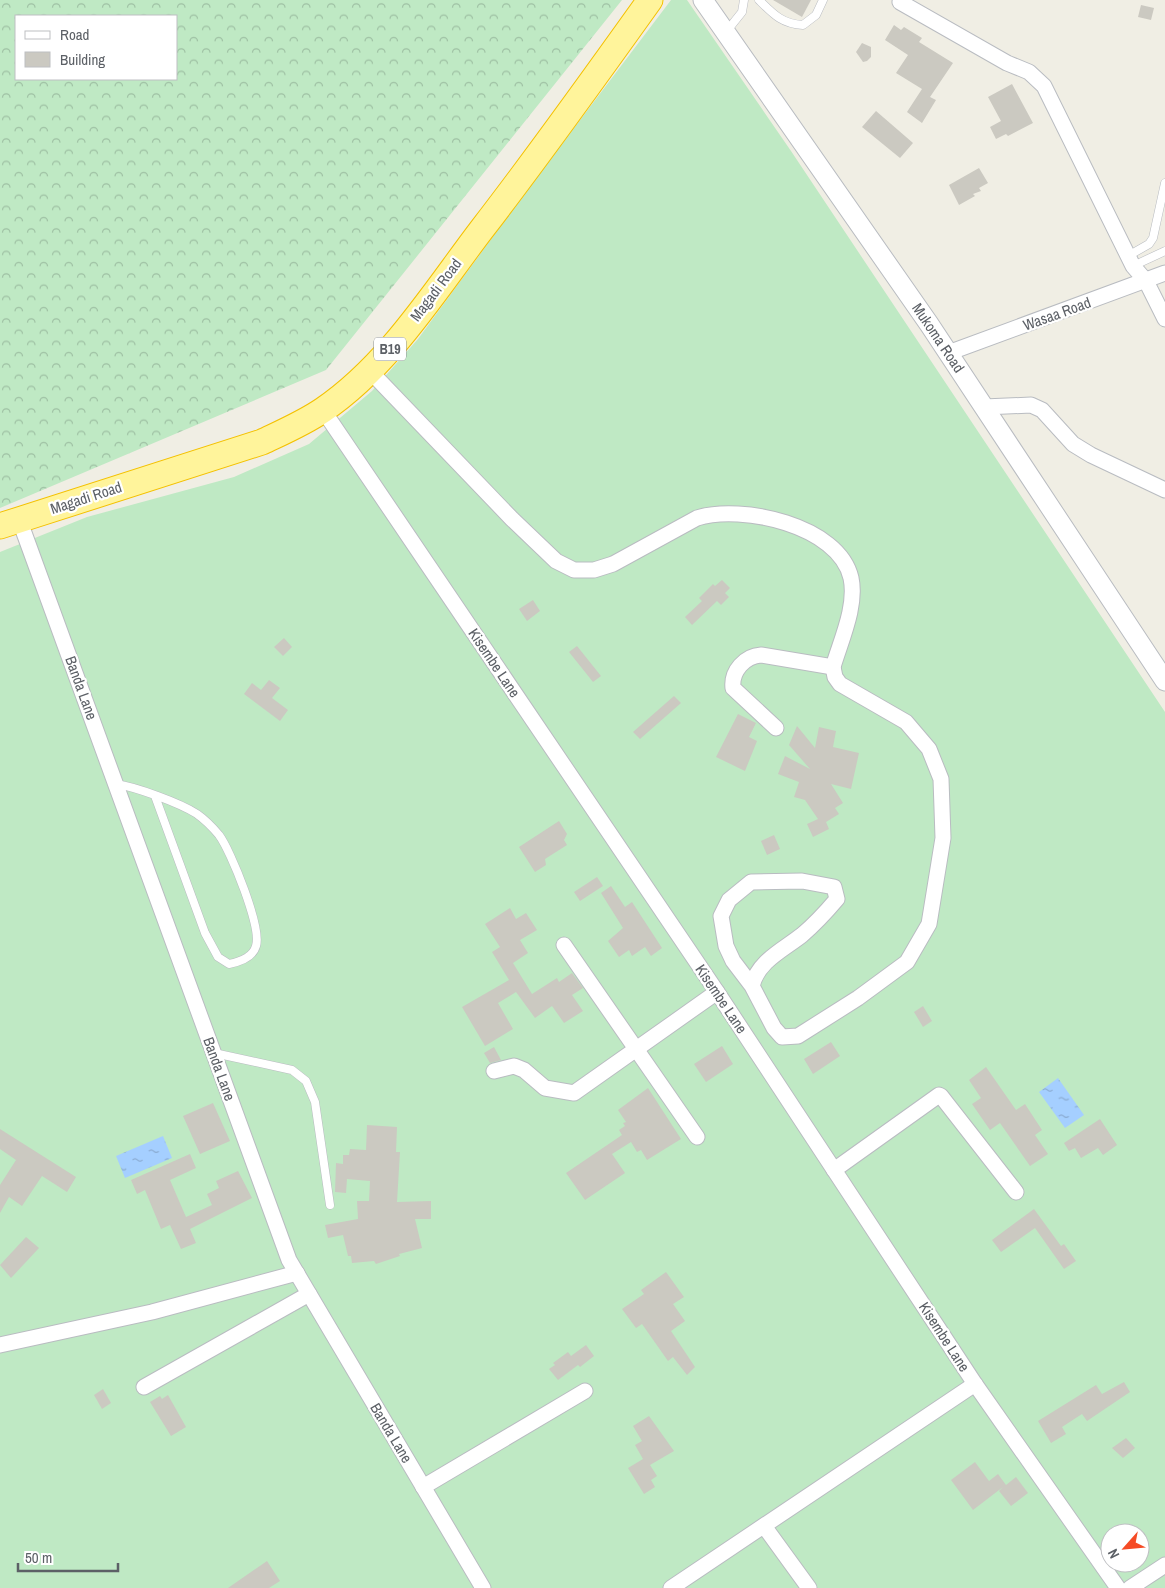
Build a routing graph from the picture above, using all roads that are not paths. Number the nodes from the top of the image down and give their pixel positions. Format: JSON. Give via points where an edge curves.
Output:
{"nodes":[{"id":1,"x":650,"y":0,"type":"edge"},
{"id":2,"x":703,"y":0,"type":"edge"},
{"id":3,"x":744,"y":0,"type":"edge"},
{"id":4,"x":759,"y":0,"type":"edge"},
{"id":5,"x":823,"y":0,"type":"edge"},
{"id":6,"x":900,"y":2,"type":"dead end"},
{"id":7,"x":725,"y":33,"type":"junction"},
{"id":8,"x":1165,"y":184,"type":"edge"},
{"id":9,"x":1165,"y":251,"type":"edge"},
{"id":10,"x":1130,"y":261,"type":"junction"},
{"id":11,"x":1165,"y":273,"type":"edge"},
{"id":12,"x":1146,"y":281,"type":"junction"},
{"id":13,"x":1165,"y":319,"type":"edge"},
{"id":14,"x":948,"y":353,"type":"junction"},
{"id":15,"x":369,"y":370,"type":"junction"},
{"id":16,"x":984,"y":407,"type":"junction"},
{"id":17,"x":323,"y":410,"type":"junction"},
{"id":18,"x":1165,"y":490,"type":"edge"},
{"id":19,"x":10,"y":523,"type":"edge"},
{"id":20,"x":833,"y":666,"type":"junction"},
{"id":21,"x":1165,"y":681,"type":"edge"},
{"id":22,"x":776,"y":728,"type":"dead end"},
{"id":23,"x":116,"y":784,"type":"junction"},
{"id":24,"x":156,"y":796,"type":"junction"},
{"id":25,"x":564,"y":945,"type":"dead end"},
{"id":26,"x":752,"y":986,"type":"junction"},
{"id":27,"x":717,"y":992,"type":"junction"},
{"id":28,"x":636,"y":1050,"type":"junction"},
{"id":29,"x":214,"y":1053,"type":"junction"},
{"id":30,"x":494,"y":1071,"type":"dead end"},
{"id":31,"x":697,"y":1137,"type":"dead end"},
{"id":32,"x":834,"y":1170,"type":"junction"},
{"id":33,"x":1016,"y":1192,"type":"dead end"},
{"id":34,"x":330,"y":1205,"type":"dead end"},
{"id":35,"x":297,"y":1273,"type":"junction"},
{"id":36,"x":309,"y":1294,"type":"junction"},
{"id":37,"x":0,"y":1345,"type":"edge"},
{"id":38,"x":974,"y":1384,"type":"junction"},
{"id":39,"x":144,"y":1387,"type":"dead end"},
{"id":40,"x":585,"y":1391,"type":"dead end"},
{"id":41,"x":423,"y":1487,"type":"junction"},
{"id":42,"x":764,"y":1526,"type":"junction"},
{"id":43,"x":1165,"y":1565,"type":"edge"},
{"id":44,"x":482,"y":1588,"type":"edge"},
{"id":45,"x":671,"y":1588,"type":"edge"},
{"id":46,"x":809,"y":1588,"type":"edge"},
{"id":47,"x":1118,"y":1588,"type":"edge"},
{"id":48,"x":1130,"y":1588,"type":"edge"}],
"edges":[{"from":1,"to":15,"type":"highway","name":"Magadi Road","number":"B19","via":[[540,154],[394,345]]},
{"from":2,"to":7,"type":"street","name":"Mukoma Road"},
{"from":3,"to":7,"type":"lane","via":[[742,12]]},
{"from":4,"to":5,"type":"lane","via":[[777,18],[789,24],[803,25],[816,15]]},
{"from":6,"to":10,"type":"street","via":[[1007,63],[1029,72],[1044,86]]},
{"from":7,"to":14,"type":"street","name":"Mukoma Road"},
{"from":8,"to":10,"type":"lane","via":[[1153,238]]},
{"from":9,"to":10,"type":"lane"},
{"from":10,"to":12,"type":"street"},
{"from":11,"to":12,"type":"street","name":"Wasaa Road"},
{"from":12,"to":13,"type":"street"},
{"from":12,"to":14,"type":"street","name":"Wasaa Road"},
{"from":14,"to":16,"type":"street","name":"Mukoma Road"},
{"from":15,"to":17,"type":"highway","name":"Magadi Road","number":"B19"},
{"from":15,"to":20,"type":"street","via":[[556,562],[574,570],[594,570],[613,564],[708,514],[747,515],[798,526],[822,539],[844,562],[851,578],[852,599]]},
{"from":16,"to":18,"type":"street","via":[[1031,405],[1091,455]]},
{"from":16,"to":21,"type":"street","name":"Mukoma Road"},
{"from":17,"to":19,"type":"highway","name":"Magadi Road","number":"B19","via":[[262,442]]},
{"from":17,"to":27,"type":"street","name":"Kisembe Lane"},
{"from":19,"to":23,"type":"street","name":"Banda Lane"},
{"from":20,"to":22,"type":"street","via":[[761,655],[745,660],[732,680],[733,688]]},
{"from":20,"to":26,"type":"street","via":[[840,684],[906,722],[929,749],[941,779],[943,838],[929,924],[906,962],[858,998],[798,1036],[782,1037]]},
{"from":23,"to":24,"type":"lane","via":[[136,787]]},
{"from":23,"to":29,"type":"street","name":"Banda Lane"},
{"from":24,"to":24,"type":"lane","via":[[205,933],[218,957],[229,964],[243,961],[256,947],[258,930],[220,836],[198,814]]},
{"from":25,"to":28,"type":"street"},
{"from":26,"to":26,"type":"street","via":[[754,975],[767,960],[827,912],[837,898],[834,887],[802,881],[752,882],[729,900],[721,916],[726,946]]},
{"from":27,"to":28,"type":"street"},
{"from":27,"to":32,"type":"street","name":"Kisembe Lane"},
{"from":28,"to":30,"type":"street","via":[[574,1093],[545,1088],[524,1070],[514,1066]]},
{"from":28,"to":31,"type":"street"},
{"from":29,"to":34,"type":"lane","via":[[292,1070],[306,1081],[315,1102]]},
{"from":29,"to":35,"type":"street","name":"Banda Lane","via":[[289,1260]]},
{"from":32,"to":33,"type":"street","via":[[939,1095]]},
{"from":32,"to":38,"type":"street","name":"Kisembe Lane"},
{"from":35,"to":36,"type":"street","name":"Banda Lane"},
{"from":35,"to":37,"type":"street","via":[[152,1312]]},
{"from":36,"to":39,"type":"street"},
{"from":36,"to":41,"type":"street","name":"Banda Lane"},
{"from":38,"to":42,"type":"street"},
{"from":38,"to":47,"type":"street","name":"Kisembe Lane"},
{"from":40,"to":41,"type":"street"},
{"from":41,"to":44,"type":"street","name":"Banda Lane"},
{"from":42,"to":45,"type":"street"},
{"from":42,"to":46,"type":"street"},
{"from":43,"to":48,"type":"street"}]}
